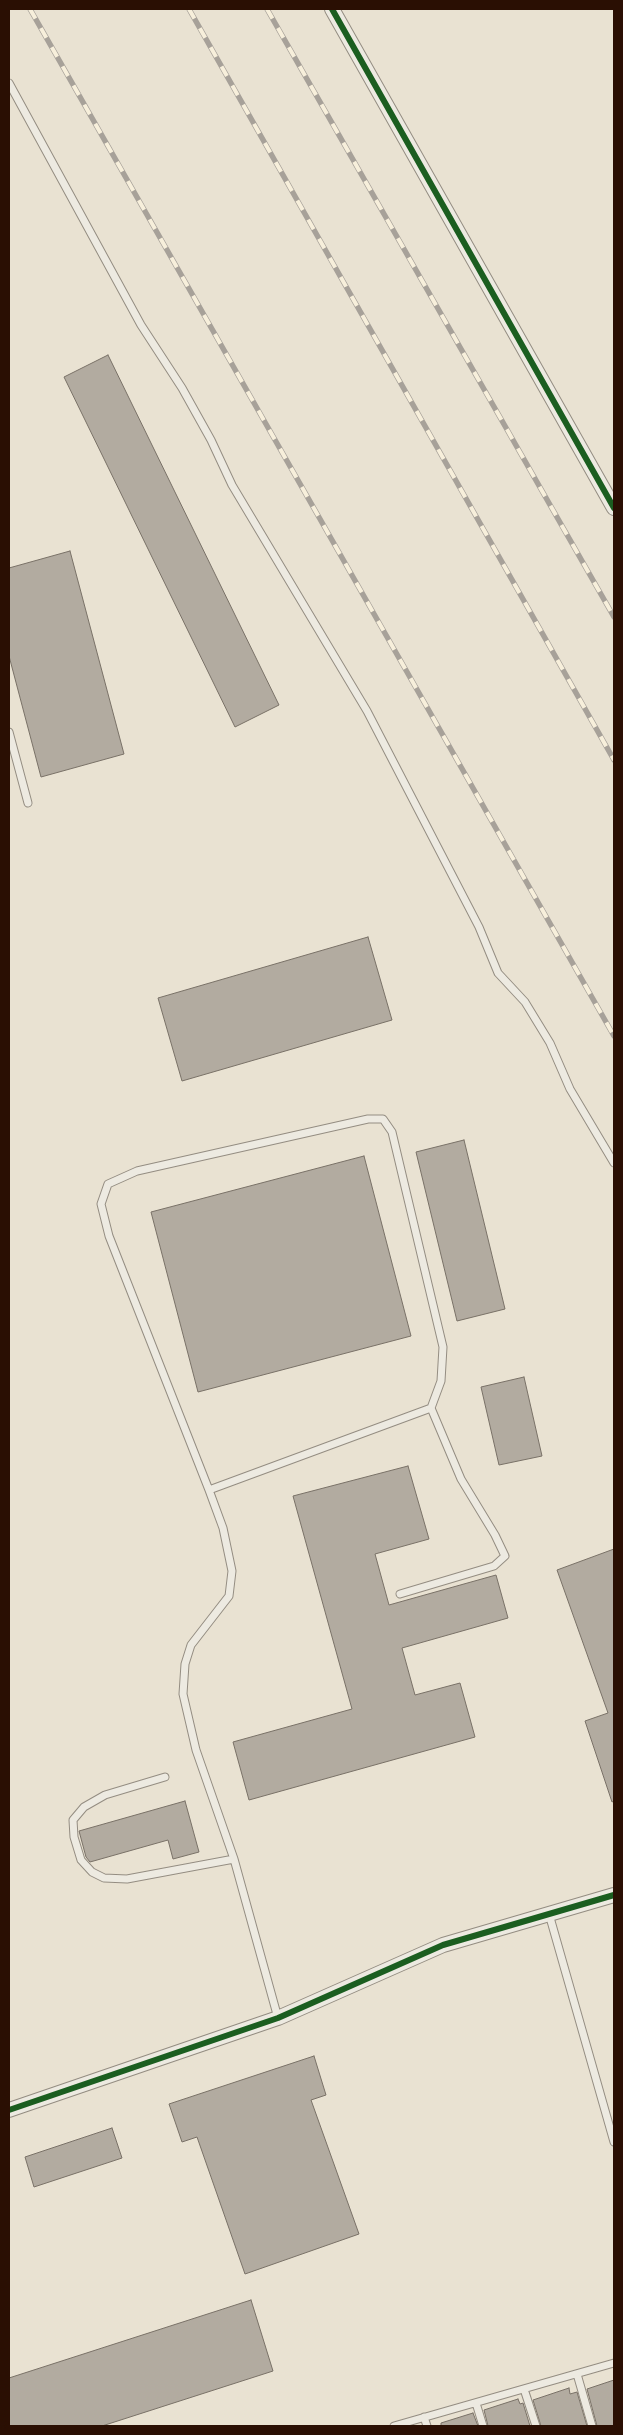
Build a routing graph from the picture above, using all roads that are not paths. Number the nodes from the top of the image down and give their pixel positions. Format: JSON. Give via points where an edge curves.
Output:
{"nodes":[{"id":1,"x":332,"y":9,"type":"edge"},
{"id":2,"x":9,"y":83,"type":"edge"},
{"id":3,"x":614,"y":508,"type":"edge"},
{"id":4,"x":9,"y":732,"type":"edge"},
{"id":5,"x":28,"y":802,"type":"dead end"},
{"id":6,"x":614,"y":1163,"type":"edge"},
{"id":7,"x":431,"y":1408,"type":"junction"},
{"id":8,"x":209,"y":1490,"type":"junction"},
{"id":9,"x":400,"y":1594,"type":"dead end"},
{"id":10,"x":165,"y":1778,"type":"dead end"},
{"id":11,"x":234,"y":1859,"type":"junction"},
{"id":12,"x":614,"y":1895,"type":"edge"},
{"id":13,"x":549,"y":1914,"type":"junction"},
{"id":14,"x":278,"y":2018,"type":"junction"},
{"id":15,"x":9,"y":2110,"type":"edge"},
{"id":16,"x":614,"y":2142,"type":"edge"},
{"id":17,"x":614,"y":2363,"type":"edge"},
{"id":18,"x":576,"y":2374,"type":"junction"},
{"id":19,"x":524,"y":2389,"type":"junction"},
{"id":20,"x":476,"y":2403,"type":"junction"},
{"id":21,"x":424,"y":2418,"type":"junction"},
{"id":22,"x":394,"y":2426,"type":"edge"},
{"id":23,"x":427,"y":2426,"type":"edge"},
{"id":24,"x":482,"y":2426,"type":"edge"},
{"id":25,"x":536,"y":2426,"type":"edge"},
{"id":26,"x":592,"y":2426,"type":"edge"}],
"edges":[{"from":1,"to":3,"type":"street"},
{"from":2,"to":6,"type":"lane","via":[[141,325],[211,440],[232,485],[367,711],[479,927],[498,973],[525,1002],[550,1043],[570,1089]]},
{"from":4,"to":5,"type":"lane"},
{"from":7,"to":8,"type":"lane"},
{"from":7,"to":8,"type":"lane","via":[[441,1381],[443,1347],[392,1132],[383,1119],[368,1119],[138,1171],[108,1184],[101,1204],[109,1236]]},
{"from":7,"to":9,"type":"lane","via":[[461,1479],[505,1556],[494,1566]]},
{"from":8,"to":11,"type":"lane","via":[[232,1571],[229,1596],[191,1645],[183,1694],[196,1750]]},
{"from":10,"to":11,"type":"lane","via":[[105,1795],[84,1807],[73,1820],[81,1860],[92,1872],[104,1878],[128,1879]]},
{"from":11,"to":14,"type":"lane"},
{"from":12,"to":13,"type":"street"},
{"from":13,"to":14,"type":"street","via":[[443,1945]]},
{"from":13,"to":16,"type":"lane"},
{"from":14,"to":15,"type":"street"},
{"from":17,"to":18,"type":"lane"},
{"from":18,"to":19,"type":"lane"},
{"from":18,"to":26,"type":"lane"},
{"from":19,"to":20,"type":"lane"},
{"from":19,"to":25,"type":"lane"},
{"from":20,"to":21,"type":"lane"},
{"from":20,"to":24,"type":"lane"},
{"from":21,"to":22,"type":"lane"},
{"from":21,"to":23,"type":"lane"}]}
